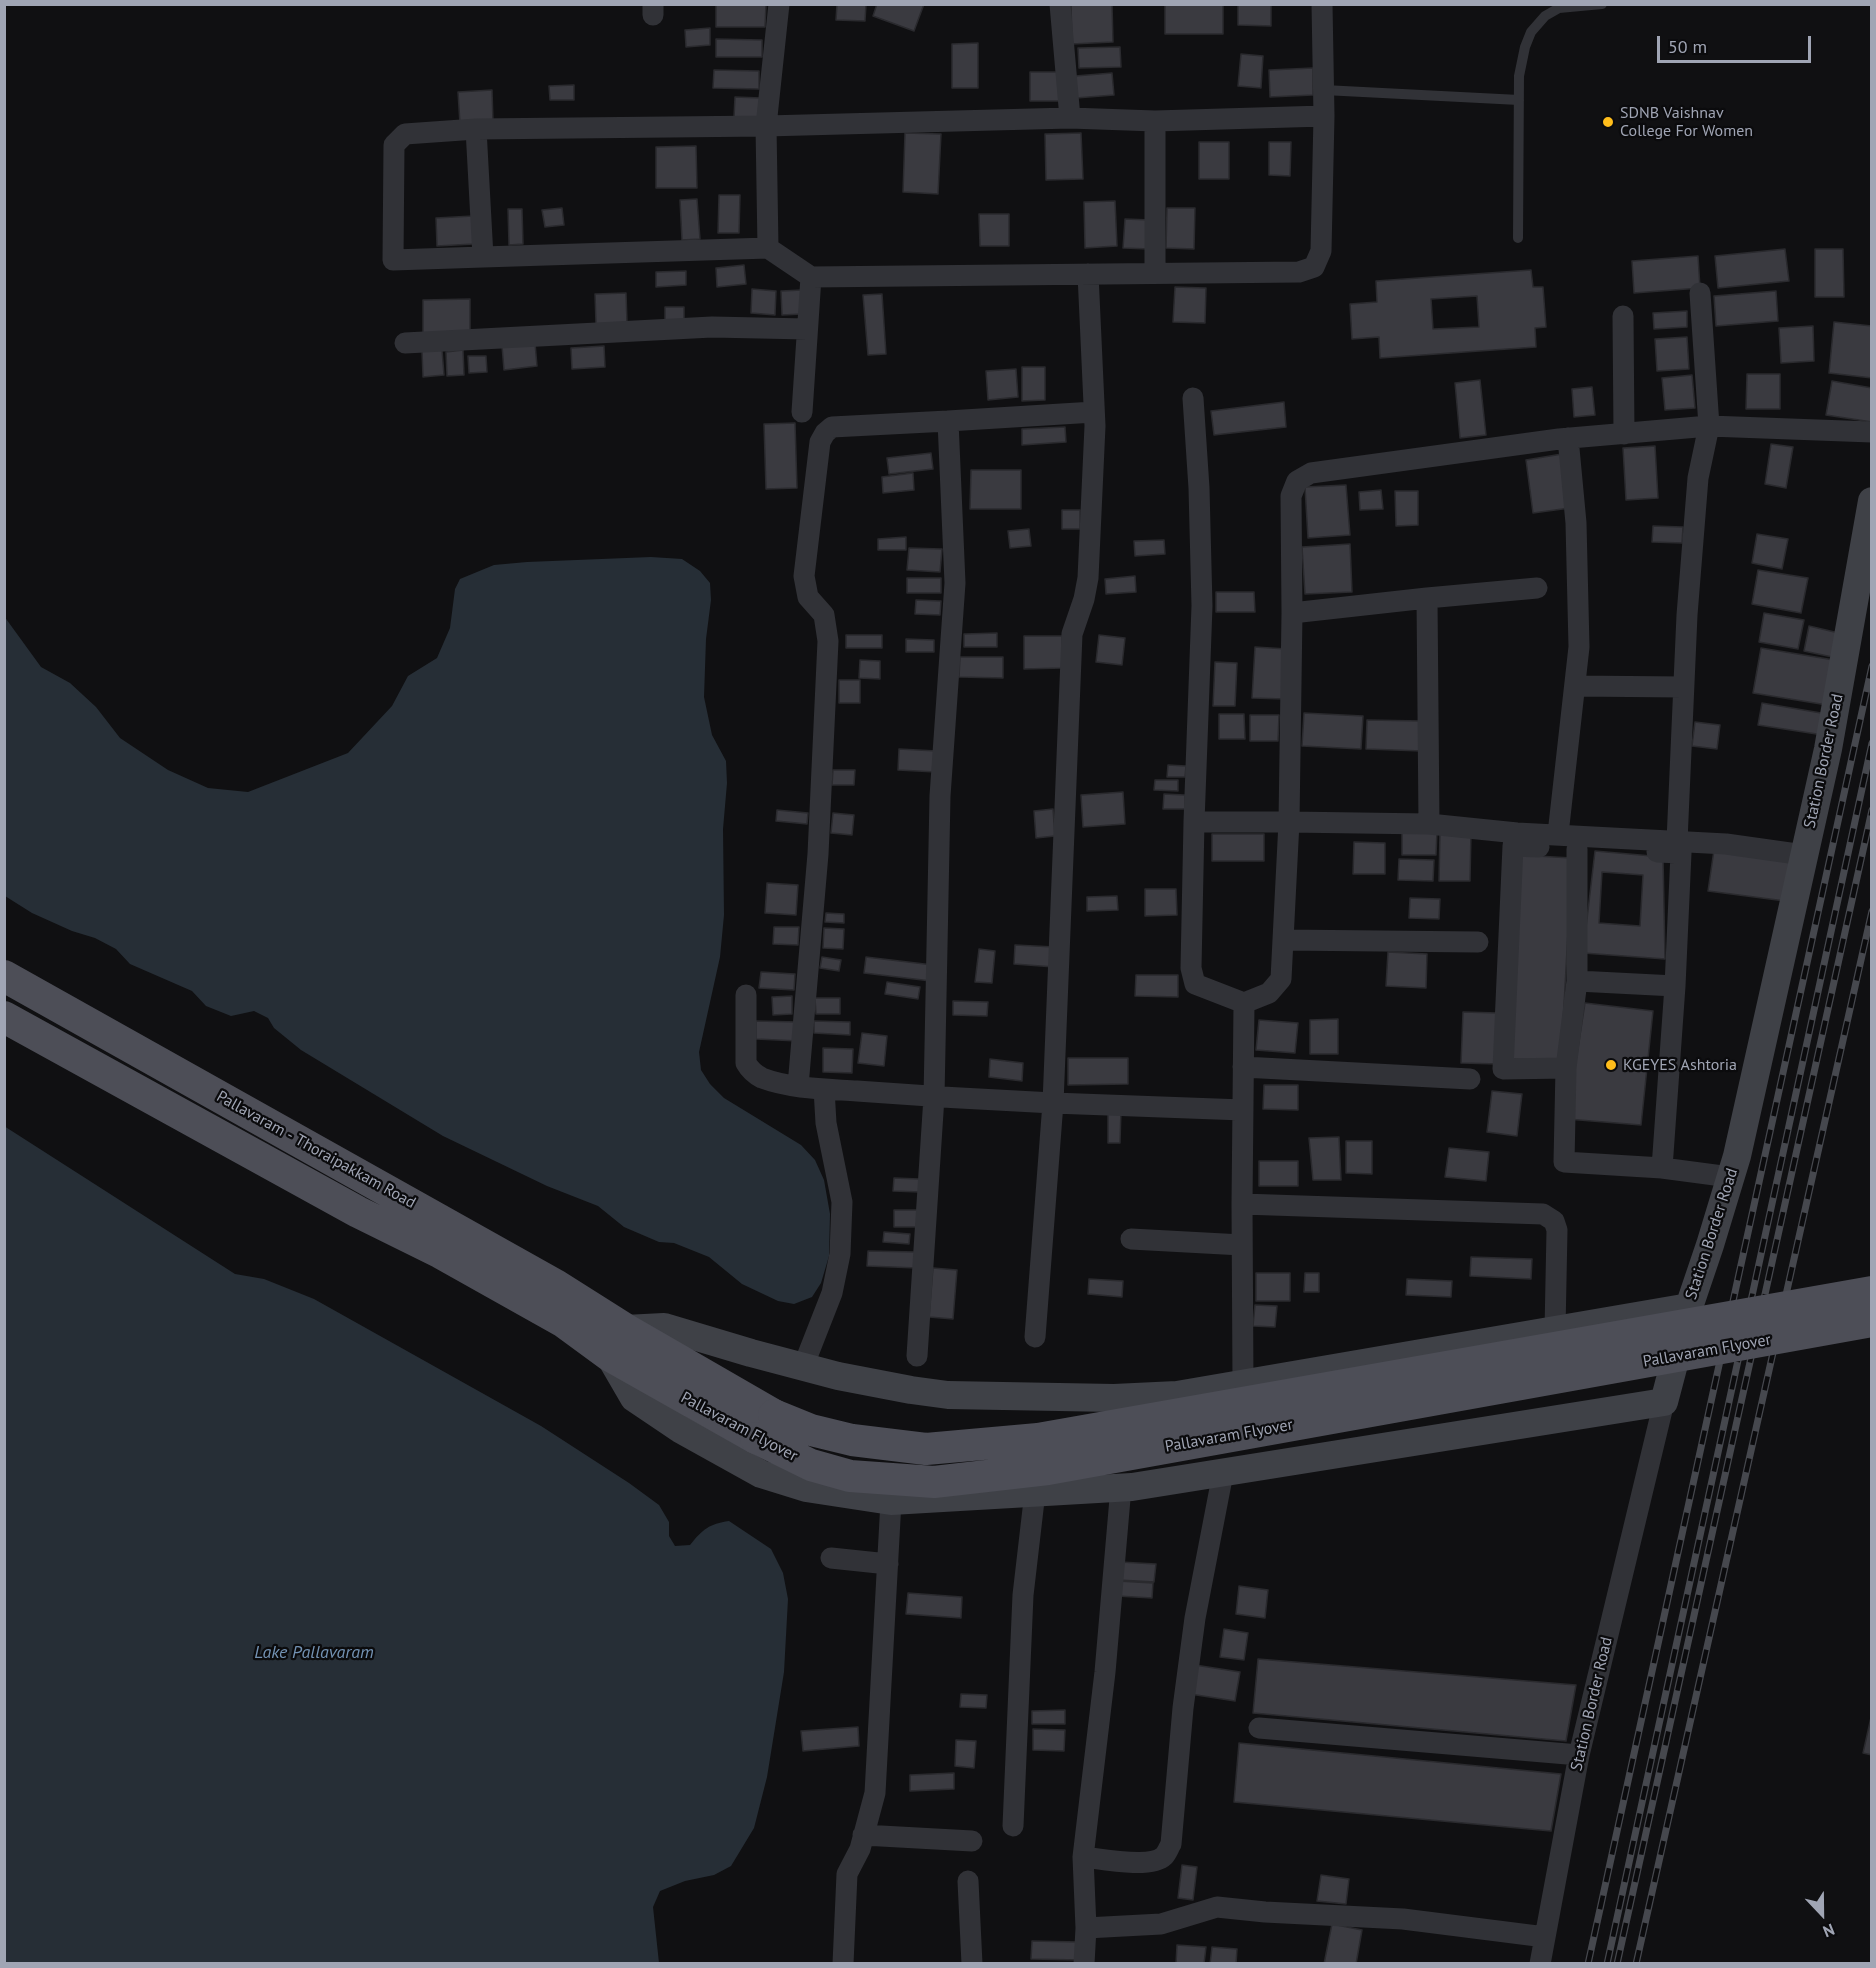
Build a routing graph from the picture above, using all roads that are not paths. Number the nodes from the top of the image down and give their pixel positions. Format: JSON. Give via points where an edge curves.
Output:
{"nodes":[{"id":1,"x":779,"y":4,"type":"edge"},
{"id":2,"x":1060,"y":4,"type":"edge"},
{"id":3,"x":1322,"y":4,"type":"edge"},
{"id":4,"x":1602,"y":4,"type":"edge"},
{"id":5,"x":1324,"y":90,"type":"junction"},
{"id":6,"x":1519,"y":99,"type":"junction"},
{"id":7,"x":1324,"y":116,"type":"junction"},
{"id":8,"x":1070,"y":118,"type":"junction"},
{"id":9,"x":1155,"y":121,"type":"junction"},
{"id":10,"x":766,"y":126,"type":"junction"},
{"id":11,"x":476,"y":129,"type":"junction"},
{"id":12,"x":1518,"y":238,"type":"dead end"},
{"id":13,"x":768,"y":248,"type":"junction"},
{"id":14,"x":483,"y":257,"type":"junction"},
{"id":15,"x":1155,"y":273,"type":"junction"},
{"id":16,"x":1088,"y":274,"type":"junction"},
{"id":17,"x":811,"y":277,"type":"junction"},
{"id":18,"x":1700,"y":293,"type":"dead end"},
{"id":19,"x":1623,"y":316,"type":"dead end"},
{"id":20,"x":807,"y":328,"type":"junction"},
{"id":21,"x":405,"y":343,"type":"dead end"},
{"id":22,"x":1193,"y":398,"type":"dead end"},
{"id":23,"x":802,"y":412,"type":"dead end"},
{"id":24,"x":1094,"y":412,"type":"junction"},
{"id":25,"x":948,"y":422,"type":"junction"},
{"id":26,"x":1708,"y":426,"type":"junction"},
{"id":27,"x":1872,"y":432,"type":"edge"},
{"id":28,"x":1624,"y":434,"type":"junction"},
{"id":29,"x":1568,"y":438,"type":"junction"},
{"id":30,"x":1872,"y":501,"type":"edge"},
{"id":31,"x":1537,"y":588,"type":"dead end"},
{"id":32,"x":1427,"y":598,"type":"junction"},
{"id":33,"x":1292,"y":613,"type":"junction"},
{"id":34,"x":1575,"y":686,"type":"junction"},
{"id":35,"x":1683,"y":687,"type":"junction"},
{"id":36,"x":1194,"y":822,"type":"junction"},
{"id":37,"x":1289,"y":822,"type":"junction"},
{"id":38,"x":1429,"y":824,"type":"junction"},
{"id":39,"x":1558,"y":834,"type":"junction"},
{"id":40,"x":1677,"y":841,"type":"junction"},
{"id":41,"x":1577,"y":849,"type":"junction"},
{"id":42,"x":1804,"y":855,"type":"junction"},
{"id":43,"x":1283,"y":940,"type":"junction"},
{"id":44,"x":1478,"y":942,"type":"dead end"},
{"id":45,"x":4,"y":976,"type":"edge"},
{"id":46,"x":1577,"y":981,"type":"junction"},
{"id":47,"x":1675,"y":986,"type":"junction"},
{"id":48,"x":746,"y":995,"type":"dead end"},
{"id":49,"x":1244,"y":1002,"type":"junction"},
{"id":50,"x":4,"y":1017,"type":"edge"},
{"id":51,"x":1243,"y":1067,"type":"junction"},
{"id":52,"x":1566,"y":1068,"type":"junction"},
{"id":53,"x":1470,"y":1078,"type":"dead end"},
{"id":54,"x":798,"y":1086,"type":"junction"},
{"id":55,"x":824,"y":1089,"type":"junction"},
{"id":56,"x":934,"y":1097,"type":"junction"},
{"id":57,"x":1053,"y":1102,"type":"junction"},
{"id":58,"x":1243,"y":1110,"type":"junction"},
{"id":59,"x":1662,"y":1168,"type":"junction"},
{"id":60,"x":1730,"y":1177,"type":"junction"},
{"id":61,"x":1242,"y":1204,"type":"junction"},
{"id":62,"x":1131,"y":1239,"type":"dead end"},
{"id":63,"x":1242,"y":1245,"type":"junction"},
{"id":64,"x":1869,"y":1285,"type":"edge"},
{"id":65,"x":1872,"y":1303,"type":"edge"},
{"id":66,"x":1689,"y":1306,"type":"junction"},
{"id":67,"x":1872,"y":1321,"type":"edge"},
{"id":68,"x":1555,"y":1330,"type":"junction"},
{"id":69,"x":1035,"y":1337,"type":"dead end"},
{"id":70,"x":617,"y":1342,"type":"junction"},
{"id":71,"x":918,"y":1356,"type":"dead end"},
{"id":72,"x":803,"y":1367,"type":"junction"},
{"id":73,"x":1243,"y":1384,"type":"junction"},
{"id":74,"x":1664,"y":1402,"type":"junction"},
{"id":75,"x":765,"y":1427,"type":"junction"},
{"id":76,"x":1222,"y":1473,"type":"junction"},
{"id":77,"x":1122,"y":1487,"type":"junction"},
{"id":78,"x":1035,"y":1492,"type":"junction"},
{"id":79,"x":891,"y":1501,"type":"junction"},
{"id":80,"x":831,"y":1558,"type":"dead end"},
{"id":81,"x":888,"y":1564,"type":"junction"},
{"id":82,"x":1259,"y":1728,"type":"dead end"},
{"id":83,"x":1579,"y":1755,"type":"junction"},
{"id":84,"x":1013,"y":1826,"type":"dead end"},
{"id":85,"x":863,"y":1835,"type":"junction"},
{"id":86,"x":972,"y":1841,"type":"dead end"},
{"id":87,"x":1083,"y":1857,"type":"junction"},
{"id":88,"x":968,"y":1881,"type":"dead end"},
{"id":89,"x":1086,"y":1928,"type":"junction"},
{"id":90,"x":1545,"y":1937,"type":"junction"},
{"id":91,"x":843,"y":1964,"type":"edge"},
{"id":92,"x":972,"y":1964,"type":"edge"},
{"id":93,"x":1084,"y":1964,"type":"edge"},
{"id":94,"x":1540,"y":1964,"type":"edge"}],
"edges":[{"from":1,"to":10,"type":"street"},
{"from":2,"to":8,"type":"street"},
{"from":3,"to":5,"type":"street"},
{"from":4,"to":6,"type":"lane","via":[[1559,8],[1545,16],[1531,32],[1519,76]]},
{"from":5,"to":6,"type":"lane"},
{"from":5,"to":7,"type":"street"},
{"from":6,"to":12,"type":"lane"},
{"from":7,"to":9,"type":"street"},
{"from":7,"to":15,"type":"street","via":[[1321,251],[1314,267],[1299,272]]},
{"from":8,"to":9,"type":"street"},
{"from":8,"to":10,"type":"street"},
{"from":9,"to":15,"type":"street"},
{"from":10,"to":11,"type":"street"},
{"from":10,"to":13,"type":"street"},
{"from":11,"to":14,"type":"street"},
{"from":11,"to":14,"type":"street","via":[[405,134],[394,145],[393,260]]},
{"from":13,"to":14,"type":"street"},
{"from":13,"to":17,"type":"street"},
{"from":15,"to":16,"type":"street"},
{"from":16,"to":17,"type":"street"},
{"from":16,"to":24,"type":"street"},
{"from":17,"to":20,"type":"street"},
{"from":18,"to":26,"type":"street"},
{"from":19,"to":28,"type":"street"},
{"from":20,"to":21,"type":"street","via":[[712,327]]},
{"from":20,"to":23,"type":"street"},
{"from":22,"to":36,"type":"street","via":[[1202,606]]},
{"from":24,"to":25,"type":"street"},
{"from":24,"to":57,"type":"street","via":[[1088,578],[1072,634]]},
{"from":25,"to":54,"type":"street","via":[[832,427],[820,442],[804,576],[808,597],[824,615],[828,641],[818,854]]},
{"from":25,"to":56,"type":"street","via":[[955,583],[940,796]]},
{"from":26,"to":27,"type":"street"},
{"from":26,"to":28,"type":"street"},
{"from":26,"to":35,"type":"street","via":[[1698,478]]},
{"from":28,"to":29,"type":"street"},
{"from":29,"to":33,"type":"street","via":[[1311,473],[1297,481],[1291,496]]},
{"from":29,"to":34,"type":"street","via":[[1576,524],[1579,647]]},
{"from":30,"to":42,"type":"street","name":"Station Border Road","via":[[1828,749]]},
{"from":31,"to":32,"type":"street"},
{"from":32,"to":33,"type":"street"},
{"from":32,"to":38,"type":"street"},
{"from":33,"to":37,"type":"street"},
{"from":34,"to":35,"type":"street"},
{"from":34,"to":39,"type":"street"},
{"from":35,"to":40,"type":"street"},
{"from":36,"to":37,"type":"street"},
{"from":36,"to":49,"type":"street","via":[[1191,968],[1195,984]]},
{"from":37,"to":38,"type":"street"},
{"from":37,"to":43,"type":"street"},
{"from":38,"to":39,"type":"street"},
{"from":39,"to":40,"type":"street"},
{"from":40,"to":42,"type":"street"},
{"from":41,"to":46,"type":"street"},
{"from":41,"to":47,"type":"street","via":[[1681,853]]},
{"from":41,"to":52,"type":"street","via":[[1513,846],[1503,1068]]},
{"from":42,"to":60,"type":"street","name":"Station Border Road"},
{"from":43,"to":44,"type":"street"},
{"from":43,"to":49,"type":"street","via":[[1281,980],[1269,993]]},
{"from":45,"to":70,"type":"main road","name":"Pallavaram - Thoraipakkam Road","via":[[537,1275]]},
{"from":46,"to":47,"type":"street"},
{"from":46,"to":52,"type":"street"},
{"from":47,"to":59,"type":"street"},
{"from":48,"to":54,"type":"street","via":[[746,1063],[752,1072],[764,1078]]},
{"from":49,"to":51,"type":"street"},
{"from":50,"to":70,"type":"main road","name":"Pallavaram - Thoraipakkam Road","via":[[564,1322]]},
{"from":51,"to":53,"type":"street"},
{"from":51,"to":58,"type":"street"},
{"from":52,"to":59,"type":"street","via":[[1564,1162]]},
{"from":54,"to":55,"type":"street"},
{"from":55,"to":56,"type":"street"},
{"from":55,"to":72,"type":"street","via":[[826,1123],[842,1202],[840,1254],[832,1293]]},
{"from":56,"to":57,"type":"street"},
{"from":56,"to":71,"type":"street"},
{"from":57,"to":58,"type":"street"},
{"from":57,"to":69,"type":"street"},
{"from":58,"to":61,"type":"street"},
{"from":59,"to":60,"type":"street"},
{"from":60,"to":66,"type":"street","name":"Station Border Road"},
{"from":61,"to":63,"type":"street"},
{"from":61,"to":68,"type":"street","via":[[1543,1214],[1554,1221],[1557,1230]]},
{"from":62,"to":63,"type":"street"},
{"from":63,"to":73,"type":"street"},
{"from":64,"to":65,"type":"lane"},
{"from":64,"to":75,"type":"main road","name":"Pallavaram Flyover","bridge":true,"via":[[1586,1344],[1016,1442],[926,1449],[852,1440],[811,1430]]},
{"from":66,"to":68,"type":"street"},
{"from":66,"to":74,"type":"street","name":"Station Border Road"},
{"from":67,"to":75,"type":"main road","name":"Pallavaram Flyover","bridge":true,"via":[[1048,1469],[934,1482],[850,1476],[811,1465]]},
{"from":68,"to":73,"type":"street"},
{"from":70,"to":72,"type":"street","via":[[664,1327]]},
{"from":70,"to":75,"type":"main road","name":"Pallavaram Flyover"},
{"from":70,"to":79,"type":"street","via":[[634,1398],[680,1429],[761,1474],[806,1488]]},
{"from":72,"to":73,"type":"street","via":[[948,1395],[1114,1398],[1177,1395]]},
{"from":74,"to":76,"type":"street"},
{"from":74,"to":83,"type":"street","name":"Station Border Road"},
{"from":76,"to":77,"type":"street"},
{"from":76,"to":87,"type":"street","via":[[1195,1618],[1171,1844],[1163,1857],[1154,1862]]},
{"from":77,"to":78,"type":"street"},
{"from":77,"to":87,"type":"street"},
{"from":78,"to":79,"type":"street"},
{"from":78,"to":84,"type":"street","via":[[1023,1595]]},
{"from":79,"to":81,"type":"street"},
{"from":80,"to":81,"type":"street"},
{"from":81,"to":85,"type":"street","via":[[874,1793]]},
{"from":82,"to":83,"type":"street"},
{"from":83,"to":90,"type":"street","name":"Station Border Road"},
{"from":85,"to":86,"type":"street"},
{"from":85,"to":91,"type":"street","via":[[847,1874]]},
{"from":87,"to":89,"type":"street"},
{"from":88,"to":92,"type":"street"},
{"from":89,"to":90,"type":"street","via":[[1161,1924],[1217,1907],[1403,1919]]},
{"from":89,"to":93,"type":"street"},
{"from":90,"to":94,"type":"street","name":"Station Border Road"}]}
